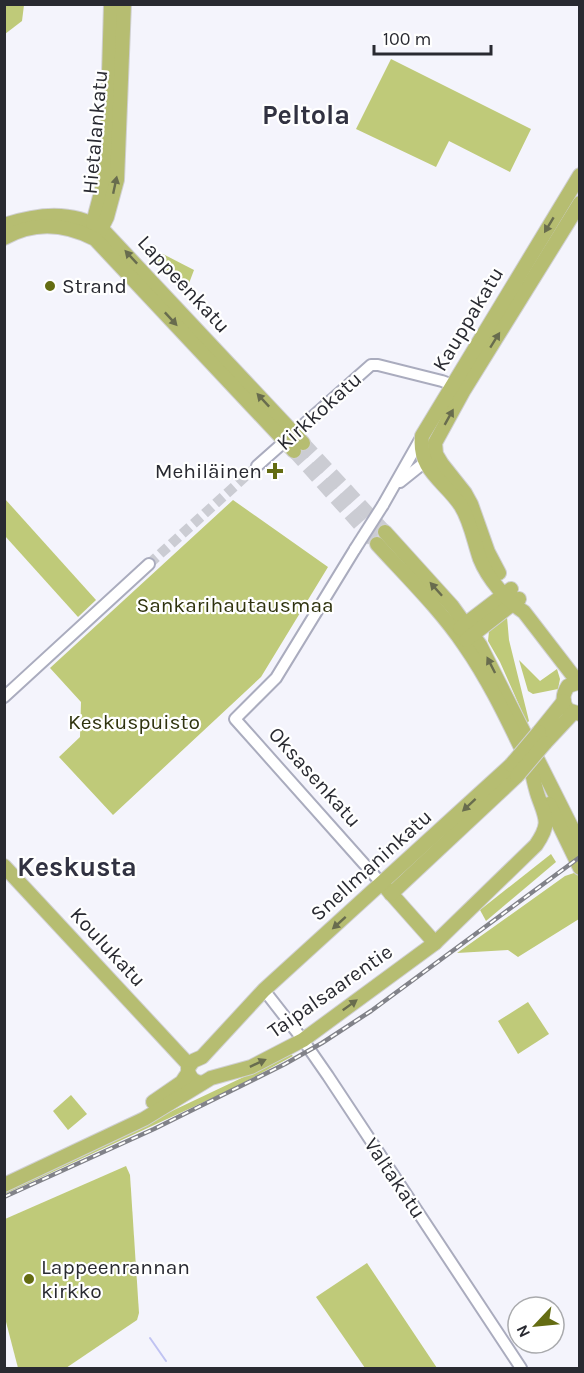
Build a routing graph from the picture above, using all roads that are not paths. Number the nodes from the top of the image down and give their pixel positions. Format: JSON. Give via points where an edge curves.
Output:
{"nodes":[{"id":1,"x":111,"y":4,"type":"edge"},
{"id":2,"x":124,"y":4,"type":"edge"},
{"id":3,"x":579,"y":175,"type":"edge"},
{"id":4,"x":579,"y":203,"type":"edge"},
{"id":5,"x":4,"y":225,"type":"edge"},
{"id":6,"x":97,"y":230,"type":"junction"},
{"id":7,"x":4,"y":238,"type":"edge"},
{"id":8,"x":459,"y":387,"type":"junction"},
{"id":9,"x":294,"y":442,"type":"junction"},
{"id":10,"x":426,"y":459,"type":"junction"},
{"id":11,"x":257,"y":466,"type":"tunnel mouth"},
{"id":12,"x":381,"y":538,"type":"tunnel mouth"},
{"id":13,"x":149,"y":564,"type":"tunnel mouth"},
{"id":14,"x":514,"y":600,"type":"junction"},
{"id":15,"x":464,"y":633,"type":"junction"},
{"id":16,"x":579,"y":682,"type":"edge"},
{"id":17,"x":4,"y":698,"type":"edge"},
{"id":18,"x":564,"y":701,"type":"junction"},
{"id":19,"x":576,"y":713,"type":"edge"},
{"id":20,"x":533,"y":740,"type":"junction"},
{"id":21,"x":531,"y":768,"type":"junction"},
{"id":22,"x":574,"y":844,"type":"edge"},
{"id":23,"x":536,"y":845,"type":"junction"},
{"id":24,"x":4,"y":866,"type":"edge"},
{"id":25,"x":579,"y":868,"type":"edge"},
{"id":26,"x":387,"y":889,"type":"junction"},
{"id":27,"x":435,"y":943,"type":"junction"},
{"id":28,"x":264,"y":990,"type":"junction"},
{"id":29,"x":303,"y":1040,"type":"junction"},
{"id":30,"x":191,"y":1062,"type":"junction"},
{"id":31,"x":206,"y":1081,"type":"junction"},
{"id":32,"x":4,"y":1176,"type":"edge"},
{"id":33,"x":4,"y":1185,"type":"edge"},
{"id":34,"x":521,"y":1368,"type":"edge"}],
"edges":[{"from":1,"to":6,"type":"main road","name":"Hietalankatu","via":[[107,144]]},
{"from":6,"to":2,"type":"main road","name":"Hietalankatu","one_way":true,"via":[[107,217],[117,180]]},
{"from":3,"to":8,"type":"main road","name":"Kauppakatu","one_way":true},
{"from":8,"to":4,"type":"main road","name":"Kauppakatu","one_way":true},
{"from":5,"to":6,"type":"main road","via":[[40,215],[68,217]]},
{"from":6,"to":7,"type":"main road","name":"Lappeenkatu","via":[[37,225]]},
{"from":6,"to":9,"type":"main road","name":"Lappeenkatu"},
{"from":8,"to":9,"type":"street","name":"Kirkkokatu","via":[[371,366]]},
{"from":10,"to":8,"type":"main road","name":"Kauppakatu","one_way":true,"via":[[436,454],[435,444]]},
{"from":8,"to":10,"type":"main road","name":"Kauppakatu","via":[[422,436]]},
{"from":9,"to":11,"type":"street","name":"Kirkkokatu"},
{"from":10,"to":14,"type":"main road","via":[[465,493],[493,565]]},
{"from":10,"to":26,"type":"street","name":"Oksasenkatu","bridge":true,"via":[[395,486],[276,678],[235,720]]},
{"from":12,"to":15,"type":"main road"},
{"from":13,"to":17,"type":"street"},
{"from":14,"to":15,"type":"main road"},
{"from":14,"to":16,"type":"main road"},
{"from":15,"to":20,"type":"main road","via":[[489,684]]},
{"from":16,"to":18,"type":"main road","name":"Snellmaninkatu","via":[[568,686]]},
{"from":18,"to":19,"type":"main road","via":[[568,710]]},
{"from":18,"to":20,"type":"main road","name":"Snellmaninkatu"},
{"from":19,"to":20,"type":"main road","name":"Snellmaninkatu"},
{"from":20,"to":21,"type":"main road"},
{"from":20,"to":22,"type":"main road"},
{"from":20,"to":26,"type":"main road","name":"Snellmaninkatu","bridge":true,"via":[[514,770]]},
{"from":21,"to":22,"type":"main road"},
{"from":21,"to":23,"type":"main road","via":[[547,817],[545,831]]},
{"from":22,"to":23,"type":"main road","via":[[555,838]]},
{"from":22,"to":25,"type":"main road"},
{"from":23,"to":27,"type":"main road","name":"Taipalsaarentie"},
{"from":24,"to":30,"type":"main road","name":"Koulukatu"},
{"from":26,"to":27,"type":"main road","name":"Oksasenkatu"},
{"from":26,"to":28,"type":"main road","name":"Snellmaninkatu","one_way":true},
{"from":29,"to":27,"type":"main road","name":"Taipalsaarentie","one_way":true},
{"from":28,"to":29,"type":"street","name":"Valtakatu"},
{"from":28,"to":30,"type":"main road","name":"Snellmaninkatu"},
{"from":31,"to":29,"type":"main road","name":"Taipalsaarentie","one_way":true,"via":[[251,1067]]},
{"from":29,"to":34,"type":"street","name":"Valtakatu"},
{"from":30,"to":31,"type":"main road","via":[[192,1079]]},
{"from":30,"to":31,"type":"main road","via":[[209,1060],[212,1065]]},
{"from":30,"to":32,"type":"main road","via":[[182,1083],[167,1093],[117,1123]]},
{"from":31,"to":33,"type":"main road","name":"Taipalsaarentie","via":[[144,1119]]}]}
